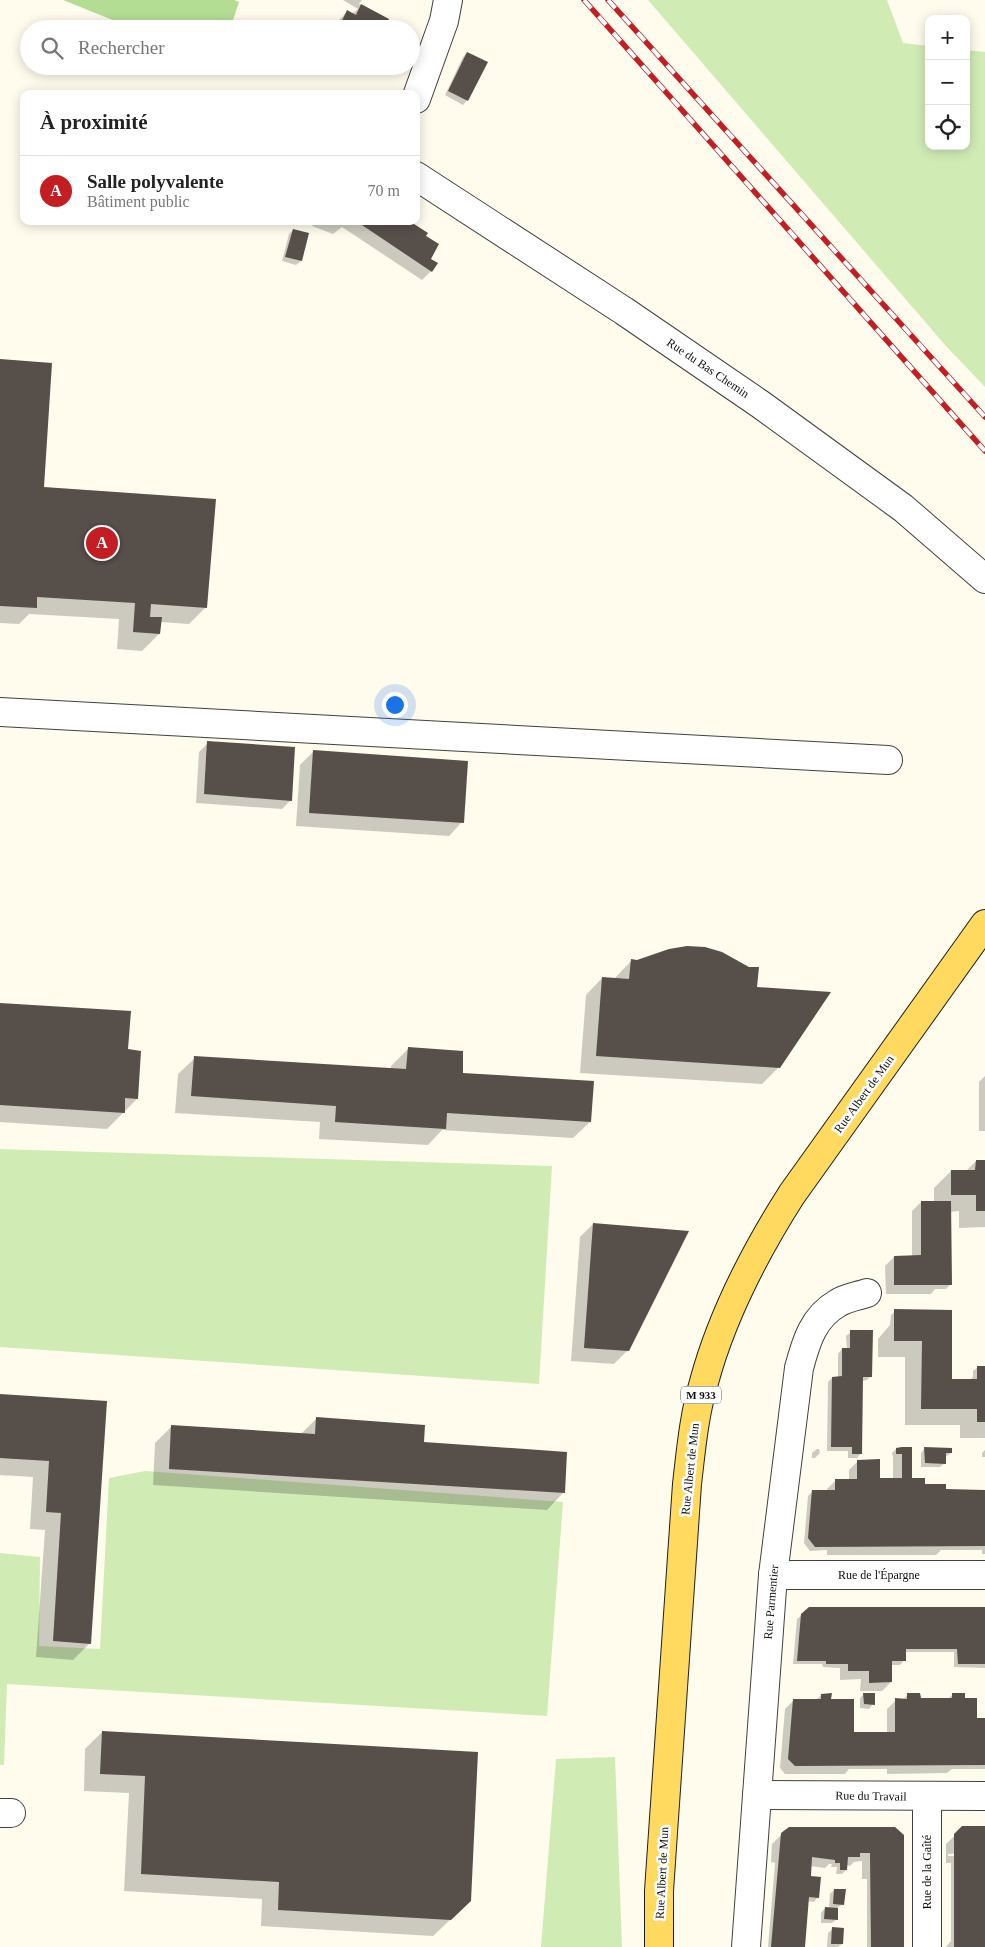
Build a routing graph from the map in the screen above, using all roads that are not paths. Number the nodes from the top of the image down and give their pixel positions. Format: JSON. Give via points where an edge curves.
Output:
{"nodes":[{"id":1,"x":448,"y":0,"type":"edge"},
{"id":2,"x":419,"y":90,"type":"edge"},
{"id":3,"x":420,"y":179,"type":"edge"},
{"id":4,"x":985,"y":579,"type":"edge"},
{"id":5,"x":0,"y":712,"type":"edge"},
{"id":6,"x":888,"y":760,"type":"dead end"},
{"id":7,"x":985,"y":924,"type":"edge"},
{"id":8,"x":867,"y":1293,"type":"dead end"},
{"id":9,"x":773,"y":1575,"type":"junction"},
{"id":10,"x":985,"y":1575,"type":"edge"},
{"id":11,"x":757,"y":1795,"type":"junction"},
{"id":12,"x":985,"y":1796,"type":"edge"},
{"id":13,"x":927,"y":1797,"type":"junction"},
{"id":14,"x":659,"y":1947,"type":"edge"},
{"id":15,"x":746,"y":1947,"type":"edge"},
{"id":16,"x":927,"y":1947,"type":"edge"}],
"edges":[{"from":1,"to":2,"type":"street","via":[[444,21]]},
{"from":3,"to":4,"type":"street","name":"Rue du Bas Chemin","via":[[760,404],[903,508]]},
{"from":5,"to":6,"type":"street"},
{"from":7,"to":14,"type":"main road","name":"Rue Albert de Mun","number":"M 933","via":[[772,1226],[734,1298],[706,1375],[693,1431],[687,1484],[659,1891]]},
{"from":8,"to":9,"type":"street","name":"Rue Parmentier","via":[[838,1302],[822,1315],[807,1338],[799,1368]]},
{"from":9,"to":10,"type":"street","name":"Rue de l'Épargne"},
{"from":9,"to":11,"type":"street","name":"Rue Parmentier"},
{"from":11,"to":13,"type":"street","name":"Rue du Travail"},
{"from":11,"to":15,"type":"street","name":"Rue Parmentier"},
{"from":12,"to":13,"type":"street","name":"Rue du Travail"},
{"from":13,"to":16,"type":"street","name":"Rue de la Gaîté"}]}
